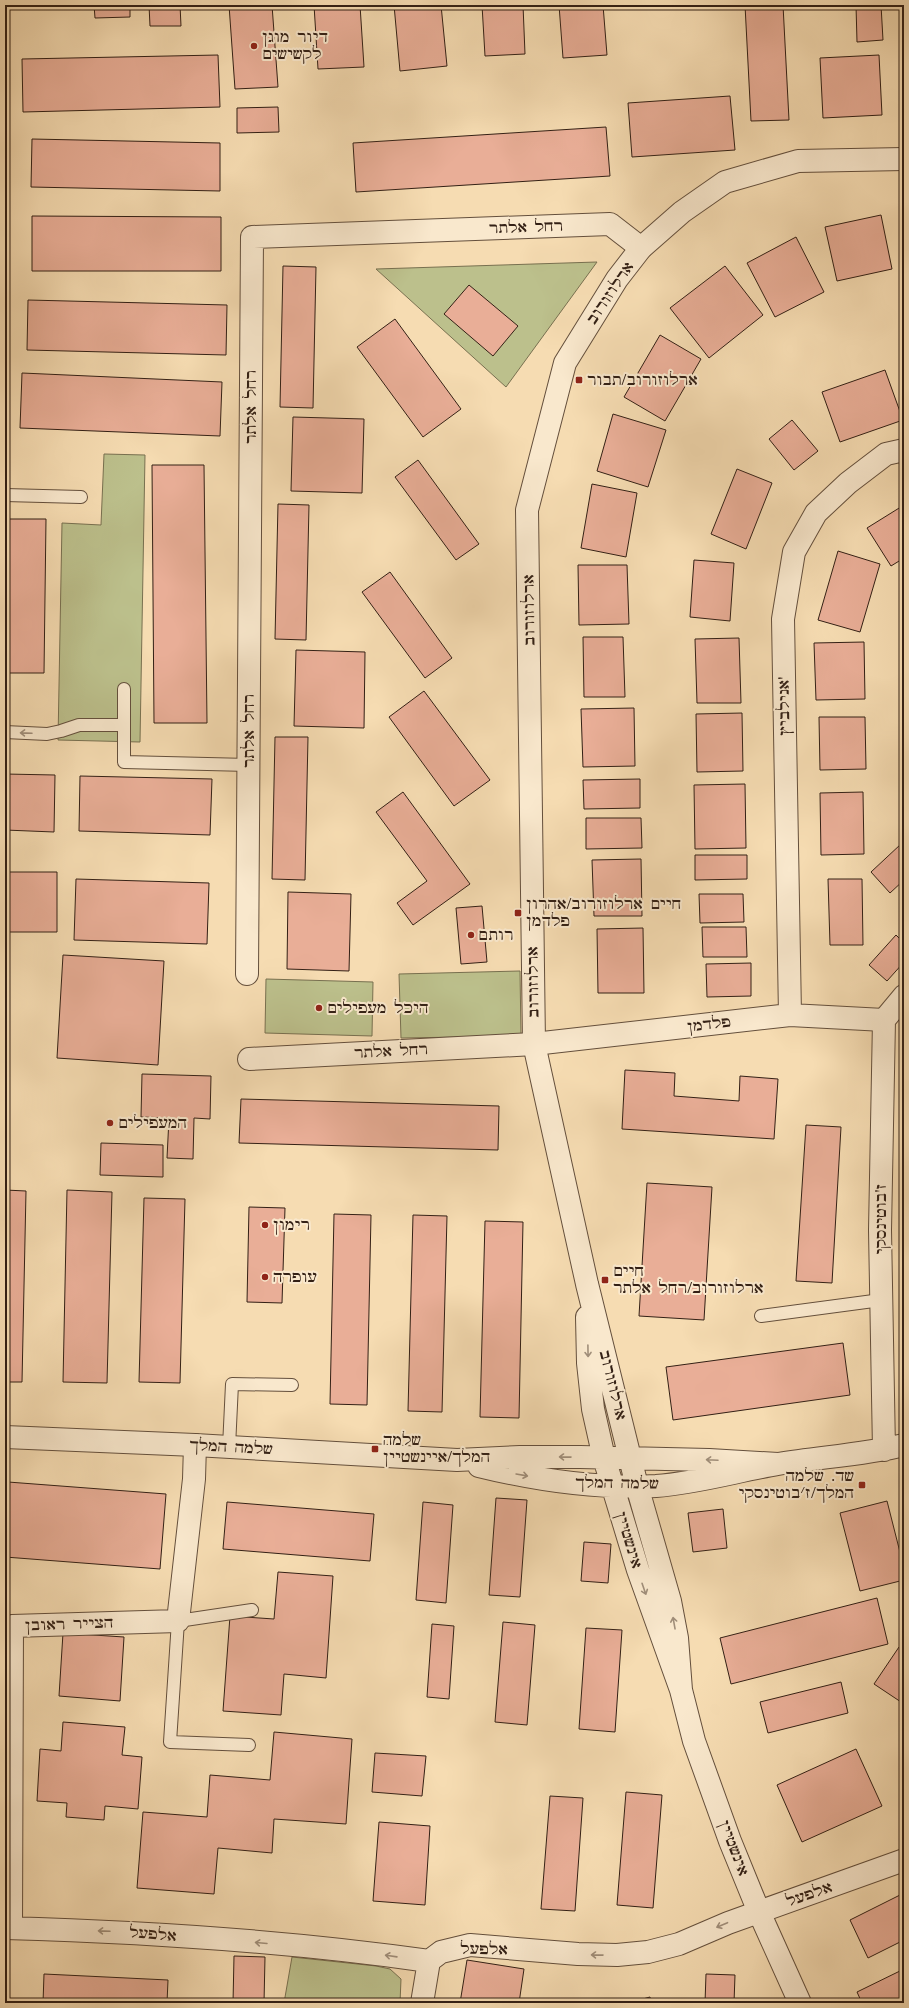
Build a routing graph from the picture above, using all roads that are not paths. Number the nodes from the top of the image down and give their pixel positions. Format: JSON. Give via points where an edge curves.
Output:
{"nodes":[{"id":1,"x":904,"y":159,"type":"edge"},
{"id":2,"x":641,"y":248,"type":"junction"},
{"id":3,"x":904,"y":450,"type":"edge"},
{"id":4,"x":5,"y":495,"type":"edge"},
{"id":5,"x":81,"y":497,"type":"dead end"},
{"id":6,"x":124,"y":689,"type":"dead end"},
{"id":7,"x":124,"y":725,"type":"junction"},
{"id":8,"x":5,"y":732,"type":"edge"},
{"id":9,"x":249,"y":765,"type":"junction"},
{"id":10,"x":247,"y":974,"type":"dead end"},
{"id":11,"x":904,"y":996,"type":"edge"},
{"id":12,"x":790,"y":1015,"type":"junction"},
{"id":13,"x":884,"y":1020,"type":"junction"},
{"id":14,"x":534,"y":1044,"type":"junction"},
{"id":15,"x":249,"y":1059,"type":"dead end"},
{"id":16,"x":586,"y":1284,"type":"junction"},
{"id":17,"x":881,"y":1300,"type":"junction"},
{"id":18,"x":761,"y":1316,"type":"dead end"},
{"id":19,"x":292,"y":1385,"type":"dead end"},
{"id":20,"x":5,"y":1437,"type":"edge"},
{"id":21,"x":195,"y":1445,"type":"junction"},
{"id":22,"x":229,"y":1447,"type":"junction"},
{"id":23,"x":894,"y":1447,"type":"edge"},
{"id":24,"x":604,"y":1458,"type":"junction"},
{"id":25,"x":630,"y":1458,"type":"junction"},
{"id":26,"x":457,"y":1460,"type":"junction"},
{"id":27,"x":778,"y":1464,"type":"junction"},
{"id":28,"x":612,"y":1485,"type":"junction"},
{"id":29,"x":637,"y":1486,"type":"junction"},
{"id":30,"x":252,"y":1610,"type":"dead end"},
{"id":31,"x":178,"y":1620,"type":"junction"},
{"id":32,"x":681,"y":1690,"type":"junction"},
{"id":33,"x":249,"y":1745,"type":"dead end"},
{"id":34,"x":904,"y":1860,"type":"edge"},
{"id":35,"x":759,"y":1912,"type":"junction"},
{"id":36,"x":8,"y":1928,"type":"edge"},
{"id":37,"x":429,"y":1961,"type":"junction"},
{"id":38,"x":422,"y":2003,"type":"edge"},
{"id":39,"x":800,"y":2003,"type":"edge"}],
"edges":[{"from":1,"to":2,"type":"street","name":"ארלוזורוב","via":[[798,161],[725,182],[682,212]]},
{"from":2,"to":9,"type":"street","name":"רחל אלתר","via":[[610,224],[252,237]]},
{"from":2,"to":14,"type":"street","name":"ארלוזורוב","via":[[617,279],[565,363],[527,510]]},
{"from":3,"to":12,"type":"street","name":"אנילביץ'","via":[[886,454],[842,488],[816,513],[794,552],[783,619]]},
{"from":4,"to":5,"type":"lane"},
{"from":6,"to":7,"type":"lane"},
{"from":7,"to":8,"type":"lane","one_way":true,"via":[[78,725],[47,734]]},
{"from":7,"to":9,"type":"lane","via":[[124,762]]},
{"from":9,"to":10,"type":"street","name":"רחל אלתר"},
{"from":11,"to":13,"type":"street"},
{"from":12,"to":13,"type":"street","name":"פלדמן"},
{"from":12,"to":14,"type":"street","name":"פלדמן"},
{"from":13,"to":17,"type":"street","name":"ז'בוטינסקי"},
{"from":14,"to":15,"type":"street","name":"רחל אלתר"},
{"from":14,"to":16,"type":"street","name":"ארלוזורוב"},
{"from":16,"to":24,"type":"street","name":"ארלוזורוב","one_way":true,"via":[[589,1379]]},
{"from":16,"to":25,"type":"street","name":"ארלוזורוב"},
{"from":17,"to":18,"type":"lane"},
{"from":17,"to":23,"type":"street","name":"ז'בוטינסקי"},
{"from":19,"to":22,"type":"lane","via":[[232,1384]]},
{"from":20,"to":21,"type":"street","name":"שלמה המלך"},
{"from":21,"to":22,"type":"street","name":"שלמה המלך"},
{"from":21,"to":31,"type":"street","via":[[194,1479]]},
{"from":22,"to":26,"type":"street","name":"שלמה המלך"},
{"from":23,"to":27,"type":"street","name":"שלמה המלך"},
{"from":24,"to":25,"type":"street","name":"שלמה המלך"},
{"from":24,"to":26,"type":"street","name":"שלמה המלך","one_way":true,"via":[[520,1457]]},
{"from":24,"to":28,"type":"street","name":"אינשטיין"},
{"from":27,"to":25,"type":"street","name":"שלמה המלך","one_way":true},
{"from":25,"to":29,"type":"street","name":"ארלוזורוב"},
{"from":26,"to":28,"type":"street","name":"שלמה המלך","one_way":true,"via":[[551,1480]]},
{"from":27,"to":29,"type":"street","name":"שלמה המלך","via":[[687,1482]]},
{"from":28,"to":29,"type":"street","name":"שלמה המלך"},
{"from":28,"to":32,"type":"street","name":"אינשטיין","one_way":true,"via":[[638,1570]]},
{"from":32,"to":29,"type":"street","name":"אינשטיין","one_way":true,"via":[[677,1638],[670,1601]]},
{"from":30,"to":31,"type":"lane"},
{"from":31,"to":33,"type":"lane","via":[[170,1742]]},
{"from":31,"to":36,"type":"street","name":"הצייר ראובן","via":[[12,1626]]},
{"from":32,"to":35,"type":"street","name":"אינשטיין","via":[[697,1748],[730,1841]]},
{"from":34,"to":35,"type":"street","name":"אלפעל"},
{"from":35,"to":37,"type":"street","name":"אלפעל","one_way":true,"via":[[678,1944],[648,1952],[617,1955],[578,1954],[470,1945],[441,1952]]},
{"from":35,"to":39,"type":"street","name":"אינשטיין"},
{"from":37,"to":36,"type":"street","name":"אלפעל","one_way":true,"via":[[362,1952],[129,1932]]},
{"from":37,"to":38,"type":"street"}]}
